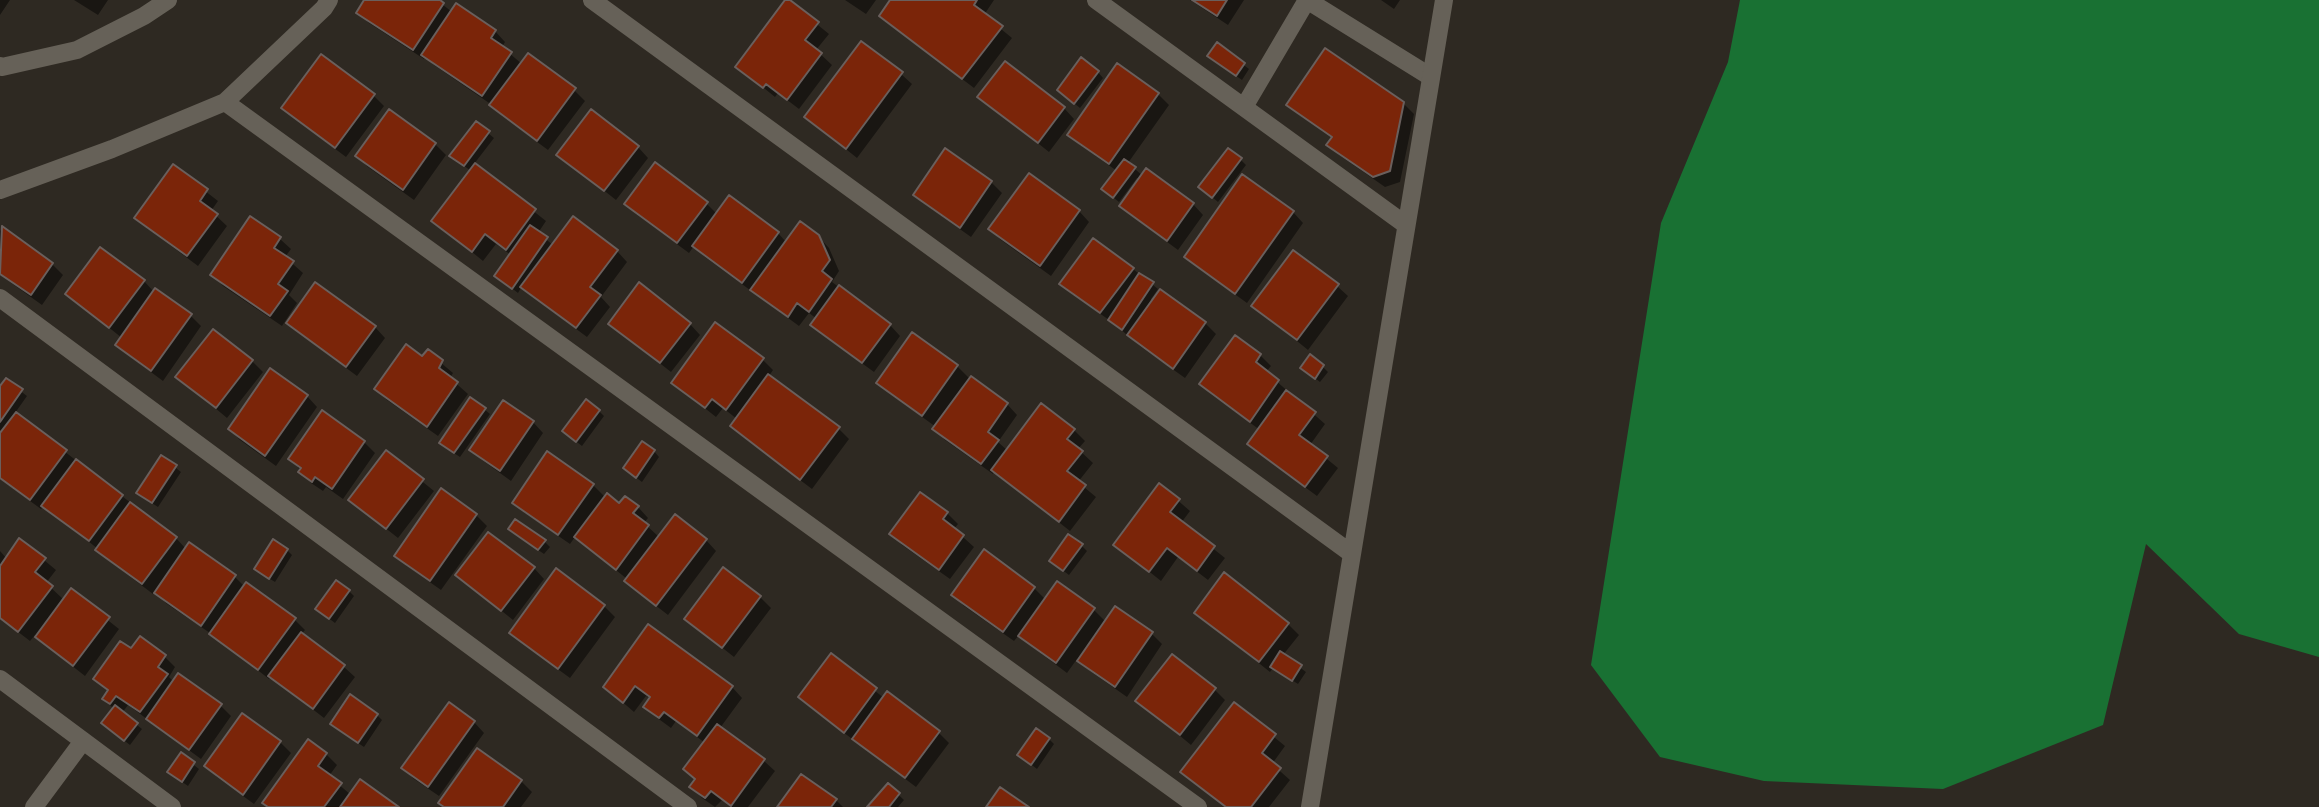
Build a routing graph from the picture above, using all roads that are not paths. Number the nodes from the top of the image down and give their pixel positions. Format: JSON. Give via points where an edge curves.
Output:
{"nodes":[{"id":1,"x":169,"y":0,"type":"edge"},
{"id":2,"x":329,"y":0,"type":"edge"},
{"id":3,"x":592,"y":0,"type":"edge"},
{"id":4,"x":1096,"y":0,"type":"edge"},
{"id":5,"x":1444,"y":0,"type":"edge"},
{"id":6,"x":0,"y":66,"type":"edge"},
{"id":7,"x":1431,"y":77,"type":"junction"},
{"id":8,"x":225,"y":102,"type":"junction"},
{"id":9,"x":1244,"y":107,"type":"junction"},
{"id":10,"x":0,"y":190,"type":"edge"},
{"id":11,"x":1406,"y":225,"type":"junction"},
{"id":12,"x":0,"y":298,"type":"edge"},
{"id":13,"x":1352,"y":555,"type":"junction"},
{"id":14,"x":0,"y":679,"type":"edge"},
{"id":15,"x":83,"y":741,"type":"junction"},
{"id":16,"x":34,"y":807,"type":"edge"},
{"id":17,"x":172,"y":807,"type":"edge"},
{"id":18,"x":688,"y":807,"type":"edge"},
{"id":19,"x":1198,"y":807,"type":"edge"},
{"id":20,"x":1310,"y":807,"type":"edge"}],
"edges":[{"from":1,"to":6,"type":"street","via":[[77,50]]},
{"from":2,"to":8,"type":"street"},
{"from":3,"to":13,"type":"street"},
{"from":4,"to":9,"type":"street"},
{"from":5,"to":7,"type":"street"},
{"from":7,"to":9,"type":"street","via":[[1307,0]]},
{"from":7,"to":11,"type":"street"},
{"from":8,"to":10,"type":"street"},
{"from":8,"to":19,"type":"street"},
{"from":9,"to":11,"type":"street"},
{"from":11,"to":13,"type":"street"},
{"from":12,"to":18,"type":"street"},
{"from":13,"to":20,"type":"street"},
{"from":14,"to":15,"type":"street"},
{"from":15,"to":16,"type":"street"},
{"from":15,"to":17,"type":"street"}]}
